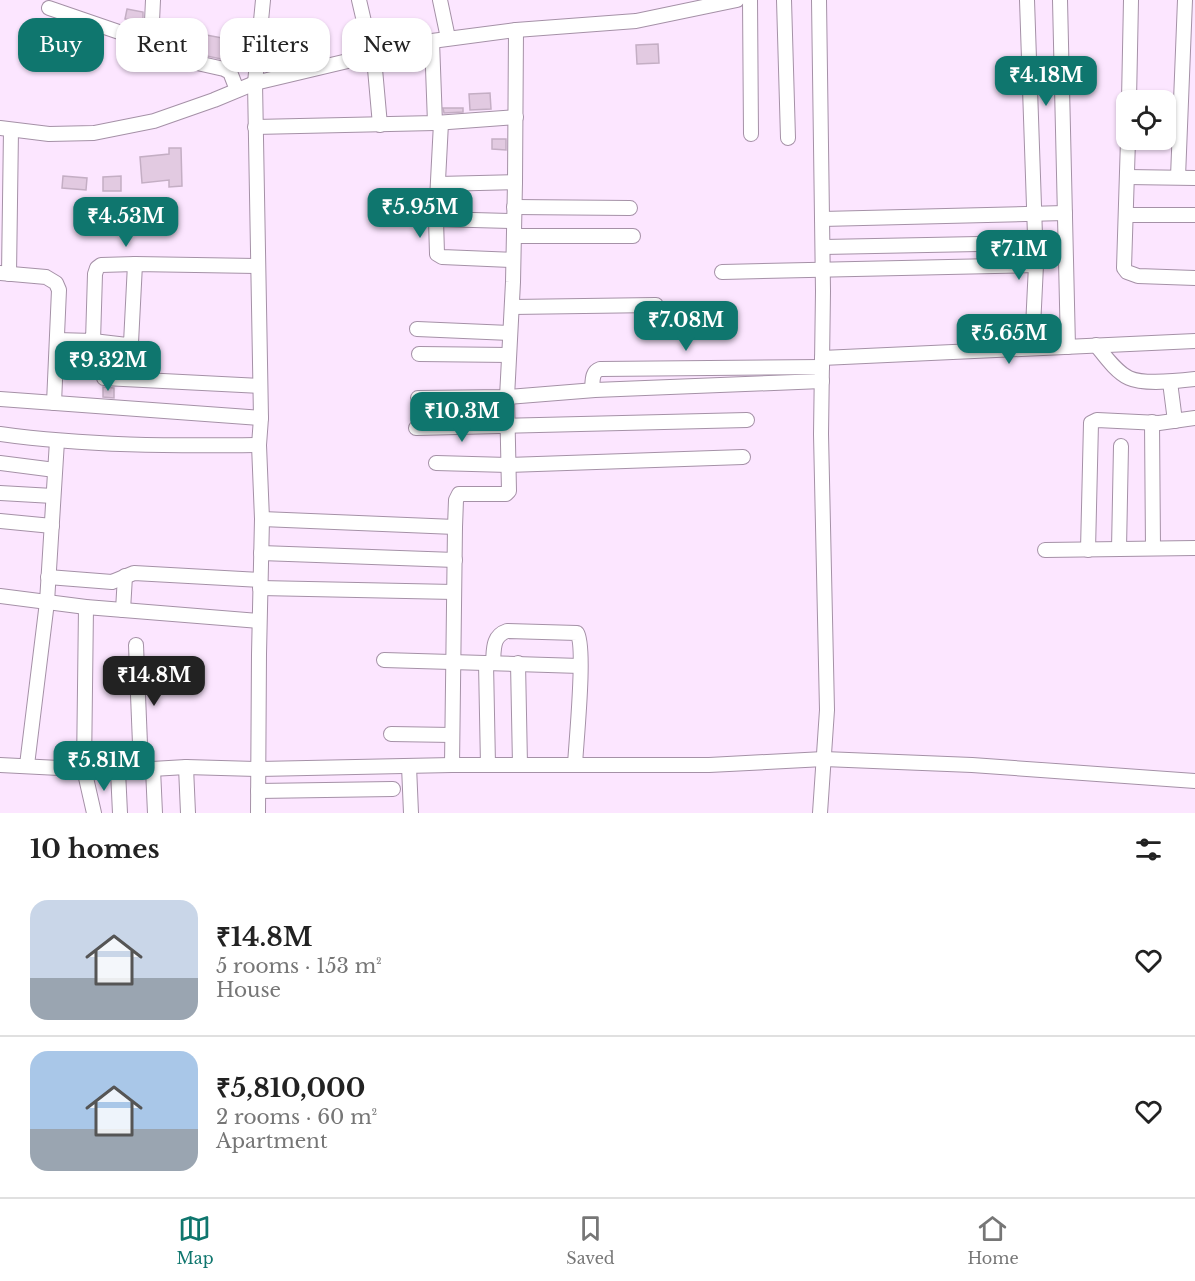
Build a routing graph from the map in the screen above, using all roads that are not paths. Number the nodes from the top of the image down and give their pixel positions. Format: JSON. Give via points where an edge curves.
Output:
{"nodes":[{"id":1,"x":153,"y":0,"type":"edge"},
{"id":2,"x":263,"y":0,"type":"edge"},
{"id":3,"x":359,"y":0,"type":"edge"},
{"id":4,"x":440,"y":0,"type":"edge"},
{"id":5,"x":670,"y":0,"type":"edge"},
{"id":6,"x":737,"y":0,"type":"edge"},
{"id":7,"x":750,"y":0,"type":"edge"},
{"id":8,"x":784,"y":0,"type":"edge"},
{"id":9,"x":819,"y":0,"type":"edge"},
{"id":10,"x":1027,"y":0,"type":"edge"},
{"id":11,"x":1060,"y":0,"type":"edge"},
{"id":12,"x":1131,"y":0,"type":"edge"},
{"id":13,"x":1185,"y":0,"type":"edge"},
{"id":14,"x":707,"y":3,"type":"edge"},
{"id":15,"x":49,"y":8,"type":"dead end"},
{"id":16,"x":670,"y":15,"type":"junction"},
{"id":17,"x":152,"y":18,"type":"edge"},
{"id":18,"x":363,"y":18,"type":"edge"},
{"id":19,"x":516,"y":30,"type":"junction"},
{"id":20,"x":116,"y":31,"type":"edge"},
{"id":21,"x":448,"y":38,"type":"junction"},
{"id":22,"x":432,"y":41,"type":"joint"},
{"id":23,"x":342,"y":62,"type":"edge"},
{"id":24,"x":208,"y":65,"type":"edge"},
{"id":25,"x":375,"y":72,"type":"edge"},
{"id":26,"x":255,"y":82,"type":"junction"},
{"id":27,"x":237,"y":90,"type":"junction"},
{"id":28,"x":1129,"y":90,"type":"edge"},
{"id":29,"x":516,"y":117,"type":"junction"},
{"id":30,"x":438,"y":123,"type":"junction"},
{"id":31,"x":380,"y":124,"type":"junction"},
{"id":32,"x":255,"y":127,"type":"junction"},
{"id":33,"x":5,"y":129,"type":"edge"},
{"id":34,"x":752,"y":134,"type":"dead end"},
{"id":35,"x":788,"y":138,"type":"dead end"},
{"id":36,"x":1127,"y":150,"type":"edge"},
{"id":37,"x":1126,"y":177,"type":"junction"},
{"id":38,"x":1178,"y":177,"type":"junction"},
{"id":39,"x":1195,"y":178,"type":"edge"},
{"id":40,"x":516,"y":182,"type":"junction"},
{"id":41,"x":438,"y":184,"type":"junction"},
{"id":42,"x":630,"y":208,"type":"dead end"},
{"id":43,"x":1065,"y":213,"type":"junction"},
{"id":44,"x":514,"y":214,"type":"junction"},
{"id":45,"x":1033,"y":214,"type":"junction"},
{"id":46,"x":1126,"y":215,"type":"junction"},
{"id":47,"x":1195,"y":215,"type":"edge"},
{"id":48,"x":436,"y":219,"type":"junction"},
{"id":49,"x":822,"y":219,"type":"junction"},
{"id":50,"x":514,"y":236,"type":"junction"},
{"id":51,"x":633,"y":236,"type":"dead end"},
{"id":52,"x":1034,"y":243,"type":"junction"},
{"id":53,"x":823,"y":247,"type":"junction"},
{"id":54,"x":513,"y":260,"type":"junction"},
{"id":55,"x":135,"y":264,"type":"junction"},
{"id":56,"x":1036,"y":265,"type":"junction"},
{"id":57,"x":258,"y":266,"type":"junction"},
{"id":58,"x":823,"y":271,"type":"junction"},
{"id":59,"x":722,"y":272,"type":"dead end"},
{"id":60,"x":4,"y":274,"type":"edge"},
{"id":61,"x":1195,"y":278,"type":"edge"},
{"id":62,"x":656,"y":305,"type":"dead end"},
{"id":63,"x":512,"y":307,"type":"junction"},
{"id":64,"x":417,"y":329,"type":"dead end"},
{"id":65,"x":510,"y":333,"type":"junction"},
{"id":66,"x":57,"y":340,"type":"junction"},
{"id":67,"x":93,"y":341,"type":"junction"},
{"id":68,"x":1195,"y":341,"type":"edge"},
{"id":69,"x":1096,"y":345,"type":"junction"},
{"id":70,"x":1068,"y":346,"type":"junction"},
{"id":71,"x":1032,"y":348,"type":"junction"},
{"id":72,"x":419,"y":354,"type":"dead end"},
{"id":73,"x":509,"y":355,"type":"junction"},
{"id":74,"x":822,"y":368,"type":"junction"},
{"id":75,"x":104,"y":378,"type":"dead end"},
{"id":76,"x":1195,"y":380,"type":"edge"},
{"id":77,"x":1170,"y":382,"type":"junction"},
{"id":78,"x":261,"y":386,"type":"junction"},
{"id":79,"x":592,"y":390,"type":"junction"},
{"id":80,"x":507,"y":397,"type":"junction"},
{"id":81,"x":418,"y":398,"type":"dead end"},
{"id":82,"x":0,"y":399,"type":"edge"},
{"id":83,"x":54,"y":403,"type":"junction"},
{"id":84,"x":261,"y":418,"type":"junction"},
{"id":85,"x":1195,"y":418,"type":"edge"},
{"id":86,"x":747,"y":420,"type":"dead end"},
{"id":87,"x":1175,"y":420,"type":"junction"},
{"id":88,"x":1152,"y":422,"type":"junction"},
{"id":89,"x":507,"y":426,"type":"junction"},
{"id":90,"x":416,"y":428,"type":"dead end"},
{"id":91,"x":0,"y":434,"type":"edge"},
{"id":92,"x":57,"y":441,"type":"junction"},
{"id":93,"x":260,"y":445,"type":"junction"},
{"id":94,"x":1121,"y":446,"type":"dead end"},
{"id":95,"x":743,"y":457,"type":"dead end"},
{"id":96,"x":0,"y":463,"type":"edge"},
{"id":97,"x":436,"y":463,"type":"dead end"},
{"id":98,"x":508,"y":465,"type":"junction"},
{"id":99,"x":55,"y":470,"type":"junction"},
{"id":100,"x":0,"y":493,"type":"edge"},
{"id":101,"x":53,"y":496,"type":"junction"},
{"id":102,"x":262,"y":519,"type":"junction"},
{"id":103,"x":0,"y":521,"type":"edge"},
{"id":104,"x":52,"y":526,"type":"junction"},
{"id":105,"x":455,"y":527,"type":"junction"},
{"id":106,"x":1153,"y":548,"type":"junction"},
{"id":107,"x":1119,"y":549,"type":"junction"},
{"id":108,"x":1195,"y":549,"type":"edge"},
{"id":109,"x":1045,"y":550,"type":"dead end"},
{"id":110,"x":1088,"y":550,"type":"junction"},
{"id":111,"x":261,"y":553,"type":"junction"},
{"id":112,"x":455,"y":560,"type":"junction"},
{"id":113,"x":125,"y":576,"type":"junction"},
{"id":114,"x":48,"y":577,"type":"junction"},
{"id":115,"x":260,"y":584,"type":"junction"},
{"id":116,"x":454,"y":592,"type":"junction"},
{"id":117,"x":0,"y":596,"type":"edge"},
{"id":118,"x":47,"y":602,"type":"junction"},
{"id":119,"x":86,"y":607,"type":"junction"},
{"id":120,"x":123,"y":610,"type":"junction"},
{"id":121,"x":259,"y":621,"type":"junction"},
{"id":122,"x":136,"y":645,"type":"dead end"},
{"id":123,"x":384,"y":660,"type":"dead end"},
{"id":124,"x":453,"y":662,"type":"junction"},
{"id":125,"x":489,"y":663,"type":"junction"},
{"id":126,"x":518,"y":663,"type":"junction"},
{"id":127,"x":580,"y":666,"type":"junction"},
{"id":128,"x":391,"y":734,"type":"dead end"},
{"id":129,"x":452,"y":735,"type":"junction"},
{"id":130,"x":824,"y":759,"type":"junction"},
{"id":131,"x":0,"y":765,"type":"edge"},
{"id":132,"x":27,"y":765,"type":"junction"},
{"id":133,"x":452,"y":765,"type":"junction"},
{"id":134,"x":488,"y":765,"type":"junction"},
{"id":135,"x":520,"y":765,"type":"junction"},
{"id":136,"x":575,"y":765,"type":"junction"},
{"id":137,"x":409,"y":766,"type":"junction"},
{"id":138,"x":186,"y":767,"type":"junction"},
{"id":139,"x":84,"y":769,"type":"junction"},
{"id":140,"x":147,"y":769,"type":"junction"},
{"id":141,"x":259,"y":769,"type":"junction"},
{"id":142,"x":118,"y":771,"type":"junction"},
{"id":143,"x":1195,"y":781,"type":"edge"},
{"id":144,"x":393,"y":789,"type":"dead end"},
{"id":145,"x":258,"y":791,"type":"junction"},
{"id":146,"x":94,"y":813,"type":"edge"},
{"id":147,"x":120,"y":813,"type":"edge"},
{"id":148,"x":155,"y":813,"type":"edge"},
{"id":149,"x":188,"y":813,"type":"edge"},
{"id":150,"x":258,"y":813,"type":"edge"},
{"id":151,"x":411,"y":813,"type":"edge"},
{"id":152,"x":820,"y":813,"type":"edge"}],
"edges":[{"from":1,"to":17,"type":"street"},
{"from":2,"to":26,"type":"street"},
{"from":3,"to":18,"type":"street"},
{"from":4,"to":21,"type":"street"},
{"from":5,"to":16,"type":"street"},
{"from":6,"to":14,"type":"street"},
{"from":7,"to":34,"type":"street"},
{"from":8,"to":35,"type":"street"},
{"from":9,"to":49,"type":"street"},
{"from":10,"to":45,"type":"street"},
{"from":11,"to":43,"type":"street"},
{"from":12,"to":28,"type":"street"},
{"from":13,"to":38,"type":"street"},
{"from":14,"to":16,"type":"street"},
{"from":15,"to":20,"type":"street"},
{"from":16,"to":19,"type":"street"},
{"from":19,"to":21,"type":"street"},
{"from":19,"to":29,"type":"street"},
{"from":21,"to":22,"type":"street"},
{"from":22,"to":30,"type":"street"},
{"from":23,"to":26,"type":"street"},
{"from":24,"to":27,"type":"street","via":[[230,72]]},
{"from":25,"to":31,"type":"street"},
{"from":26,"to":27,"type":"street"},
{"from":26,"to":32,"type":"street"},
{"from":27,"to":33,"type":"street","via":[[154,121],[94,133],[48,134]]},
{"from":29,"to":30,"type":"street"},
{"from":29,"to":40,"type":"street"},
{"from":30,"to":31,"type":"street"},
{"from":30,"to":41,"type":"street"},
{"from":31,"to":32,"type":"street"},
{"from":32,"to":57,"type":"street"},
{"from":33,"to":60,"type":"street"},
{"from":36,"to":37,"type":"street"},
{"from":37,"to":38,"type":"street"},
{"from":37,"to":46,"type":"street"},
{"from":38,"to":39,"type":"street"},
{"from":40,"to":41,"type":"street"},
{"from":40,"to":44,"type":"street"},
{"from":41,"to":48,"type":"street"},
{"from":42,"to":44,"type":"street"},
{"from":43,"to":45,"type":"street"},
{"from":43,"to":70,"type":"street"},
{"from":44,"to":48,"type":"street"},
{"from":44,"to":50,"type":"street"},
{"from":45,"to":49,"type":"street"},
{"from":45,"to":52,"type":"street"},
{"from":46,"to":47,"type":"street"},
{"from":46,"to":61,"type":"street","via":[[1127,272],[1138,276]]},
{"from":48,"to":54,"type":"street","via":[[438,256]]},
{"from":49,"to":53,"type":"street"},
{"from":50,"to":51,"type":"street"},
{"from":50,"to":54,"type":"street"},
{"from":52,"to":53,"type":"street"},
{"from":52,"to":56,"type":"street"},
{"from":53,"to":58,"type":"street"},
{"from":54,"to":63,"type":"street"},
{"from":55,"to":57,"type":"street"},
{"from":55,"to":67,"type":"street","via":[[96,268]]},
{"from":55,"to":67,"type":"street","via":[[131,343]]},
{"from":56,"to":58,"type":"street"},
{"from":56,"to":71,"type":"street"},
{"from":57,"to":78,"type":"street"},
{"from":58,"to":59,"type":"street"},
{"from":58,"to":74,"type":"street"},
{"from":60,"to":66,"type":"street","via":[[46,277],[56,283]]},
{"from":62,"to":63,"type":"street"},
{"from":63,"to":65,"type":"street"},
{"from":64,"to":65,"type":"street"},
{"from":65,"to":73,"type":"street"},
{"from":66,"to":67,"type":"street"},
{"from":66,"to":83,"type":"street"},
{"from":68,"to":69,"type":"street"},
{"from":69,"to":70,"type":"street"},
{"from":69,"to":77,"type":"street","via":[[1128,378]]},
{"from":70,"to":71,"type":"street"},
{"from":71,"to":74,"type":"street"},
{"from":72,"to":73,"type":"street"},
{"from":73,"to":80,"type":"street"},
{"from":74,"to":79,"type":"street"},
{"from":74,"to":79,"type":"street","via":[[600,369],[593,376]]},
{"from":74,"to":130,"type":"street"},
{"from":75,"to":78,"type":"street"},
{"from":76,"to":77,"type":"street"},
{"from":77,"to":87,"type":"street"},
{"from":78,"to":84,"type":"street"},
{"from":79,"to":80,"type":"street"},
{"from":80,"to":81,"type":"street"},
{"from":80,"to":89,"type":"street"},
{"from":82,"to":83,"type":"street"},
{"from":83,"to":84,"type":"street"},
{"from":84,"to":93,"type":"street"},
{"from":85,"to":87,"type":"street"},
{"from":86,"to":89,"type":"street"},
{"from":87,"to":88,"type":"street"},
{"from":88,"to":106,"type":"street"},
{"from":88,"to":110,"type":"street","via":[[1091,423]]},
{"from":89,"to":90,"type":"street"},
{"from":89,"to":98,"type":"street"},
{"from":91,"to":92,"type":"street"},
{"from":92,"to":93,"type":"street","via":[[155,446]]},
{"from":92,"to":99,"type":"street"},
{"from":93,"to":102,"type":"street"},
{"from":94,"to":107,"type":"street"},
{"from":95,"to":98,"type":"street"},
{"from":96,"to":99,"type":"street"},
{"from":97,"to":98,"type":"street"},
{"from":98,"to":105,"type":"street","via":[[506,494],[457,497]]},
{"from":99,"to":101,"type":"street"},
{"from":100,"to":101,"type":"street"},
{"from":101,"to":104,"type":"street"},
{"from":102,"to":105,"type":"street"},
{"from":102,"to":111,"type":"street"},
{"from":103,"to":104,"type":"street"},
{"from":104,"to":114,"type":"street"},
{"from":105,"to":112,"type":"street"},
{"from":106,"to":107,"type":"street"},
{"from":106,"to":108,"type":"street"},
{"from":107,"to":110,"type":"street"},
{"from":109,"to":110,"type":"street"},
{"from":111,"to":112,"type":"street"},
{"from":111,"to":115,"type":"street"},
{"from":112,"to":116,"type":"street"},
{"from":113,"to":114,"type":"street","via":[[112,582]]},
{"from":113,"to":115,"type":"street","via":[[134,573]]},
{"from":113,"to":120,"type":"street"},
{"from":114,"to":118,"type":"street"},
{"from":115,"to":116,"type":"street"},
{"from":115,"to":121,"type":"street"},
{"from":116,"to":124,"type":"street"},
{"from":117,"to":118,"type":"street"},
{"from":118,"to":119,"type":"street"},
{"from":118,"to":132,"type":"street"},
{"from":119,"to":120,"type":"street"},
{"from":119,"to":139,"type":"street"},
{"from":120,"to":121,"type":"street"},
{"from":121,"to":141,"type":"street"},
{"from":122,"to":140,"type":"street"},
{"from":123,"to":124,"type":"street"},
{"from":124,"to":125,"type":"street"},
{"from":124,"to":129,"type":"street"},
{"from":125,"to":126,"type":"street"},
{"from":125,"to":127,"type":"street","via":[[502,632],[574,632],[580,639]]},
{"from":125,"to":134,"type":"street"},
{"from":126,"to":127,"type":"street"},
{"from":126,"to":135,"type":"street"},
{"from":127,"to":136,"type":"street"},
{"from":128,"to":129,"type":"street"},
{"from":129,"to":133,"type":"street"},
{"from":130,"to":136,"type":"street","via":[[709,765]]},
{"from":130,"to":143,"type":"street"},
{"from":130,"to":152,"type":"street"},
{"from":131,"to":132,"type":"street"},
{"from":132,"to":139,"type":"street"},
{"from":133,"to":134,"type":"street"},
{"from":133,"to":137,"type":"street"},
{"from":134,"to":135,"type":"street"},
{"from":135,"to":136,"type":"street"},
{"from":137,"to":141,"type":"street"},
{"from":137,"to":151,"type":"street"},
{"from":138,"to":140,"type":"street"},
{"from":138,"to":141,"type":"street"},
{"from":138,"to":149,"type":"street"},
{"from":139,"to":142,"type":"street"},
{"from":139,"to":146,"type":"street"},
{"from":140,"to":142,"type":"street"},
{"from":140,"to":148,"type":"street"},
{"from":141,"to":145,"type":"street"},
{"from":142,"to":147,"type":"street"},
{"from":144,"to":145,"type":"street"},
{"from":145,"to":150,"type":"street"}]}
